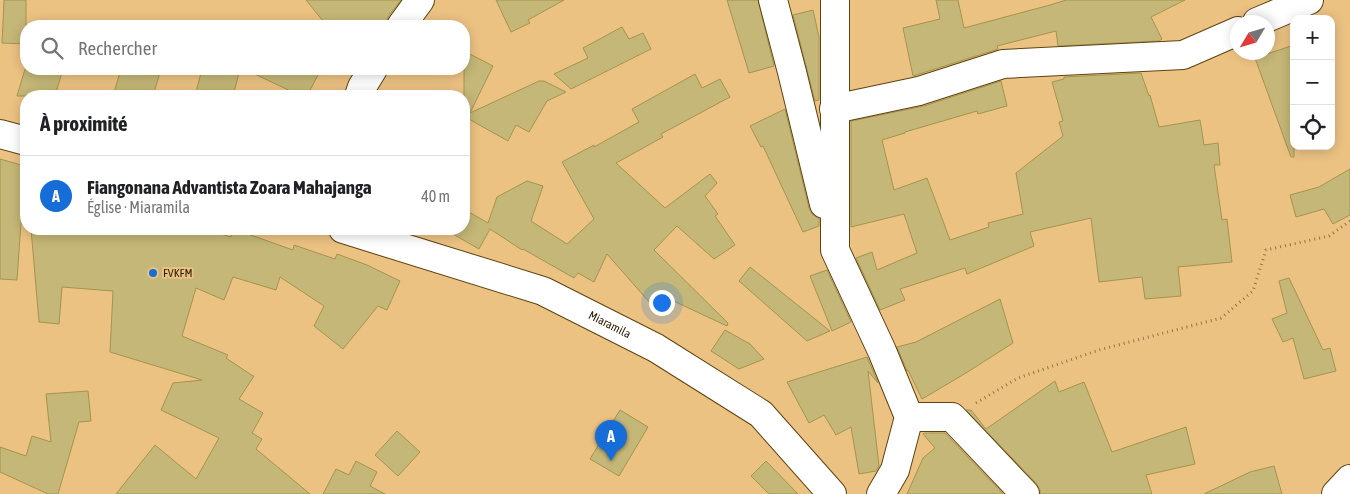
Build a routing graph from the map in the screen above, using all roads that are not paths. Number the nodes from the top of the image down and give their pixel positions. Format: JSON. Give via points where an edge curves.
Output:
{"nodes":[{"id":1,"x":420,"y":0,"type":"edge"},
{"id":2,"x":773,"y":0,"type":"edge"},
{"id":3,"x":835,"y":0,"type":"edge"},
{"id":4,"x":1309,"y":0,"type":"edge"},
{"id":5,"x":1274,"y":15,"type":"edge"},
{"id":6,"x":405,"y":20,"type":"edge"},
{"id":7,"x":1230,"y":34,"type":"edge"},
{"id":8,"x":369,"y":75,"type":"edge"},
{"id":9,"x":361,"y":90,"type":"edge"},
{"id":10,"x":834,"y":109,"type":"junction"},
{"id":11,"x":0,"y":134,"type":"edge"},
{"id":12,"x":20,"y":139,"type":"edge"},
{"id":13,"x":362,"y":235,"type":"edge"},
{"id":14,"x":835,"y":250,"type":"junction"},
{"id":15,"x":909,"y":417,"type":"junction"},
{"id":16,"x":1350,"y":479,"type":"edge"},
{"id":17,"x":832,"y":494,"type":"edge"},
{"id":18,"x":881,"y":494,"type":"edge"},
{"id":19,"x":1024,"y":494,"type":"edge"},
{"id":20,"x":1336,"y":494,"type":"edge"}],
"edges":[{"from":1,"to":6,"type":"street"},
{"from":2,"to":14,"type":"street"},
{"from":3,"to":10,"type":"street"},
{"from":4,"to":5,"type":"street"},
{"from":7,"to":10,"type":"street","via":[[1182,55],[1003,64],[919,91]]},
{"from":8,"to":9,"type":"street"},
{"from":10,"to":14,"type":"street"},
{"from":11,"to":12,"type":"street"},
{"from":13,"to":17,"type":"street","name":"Miaramila","via":[[543,291],[656,348],[761,414]]},
{"from":14,"to":15,"type":"street"},
{"from":15,"to":18,"type":"street","via":[[895,470]]},
{"from":15,"to":19,"type":"street","via":[[952,418]]},
{"from":16,"to":20,"type":"street"}]}
